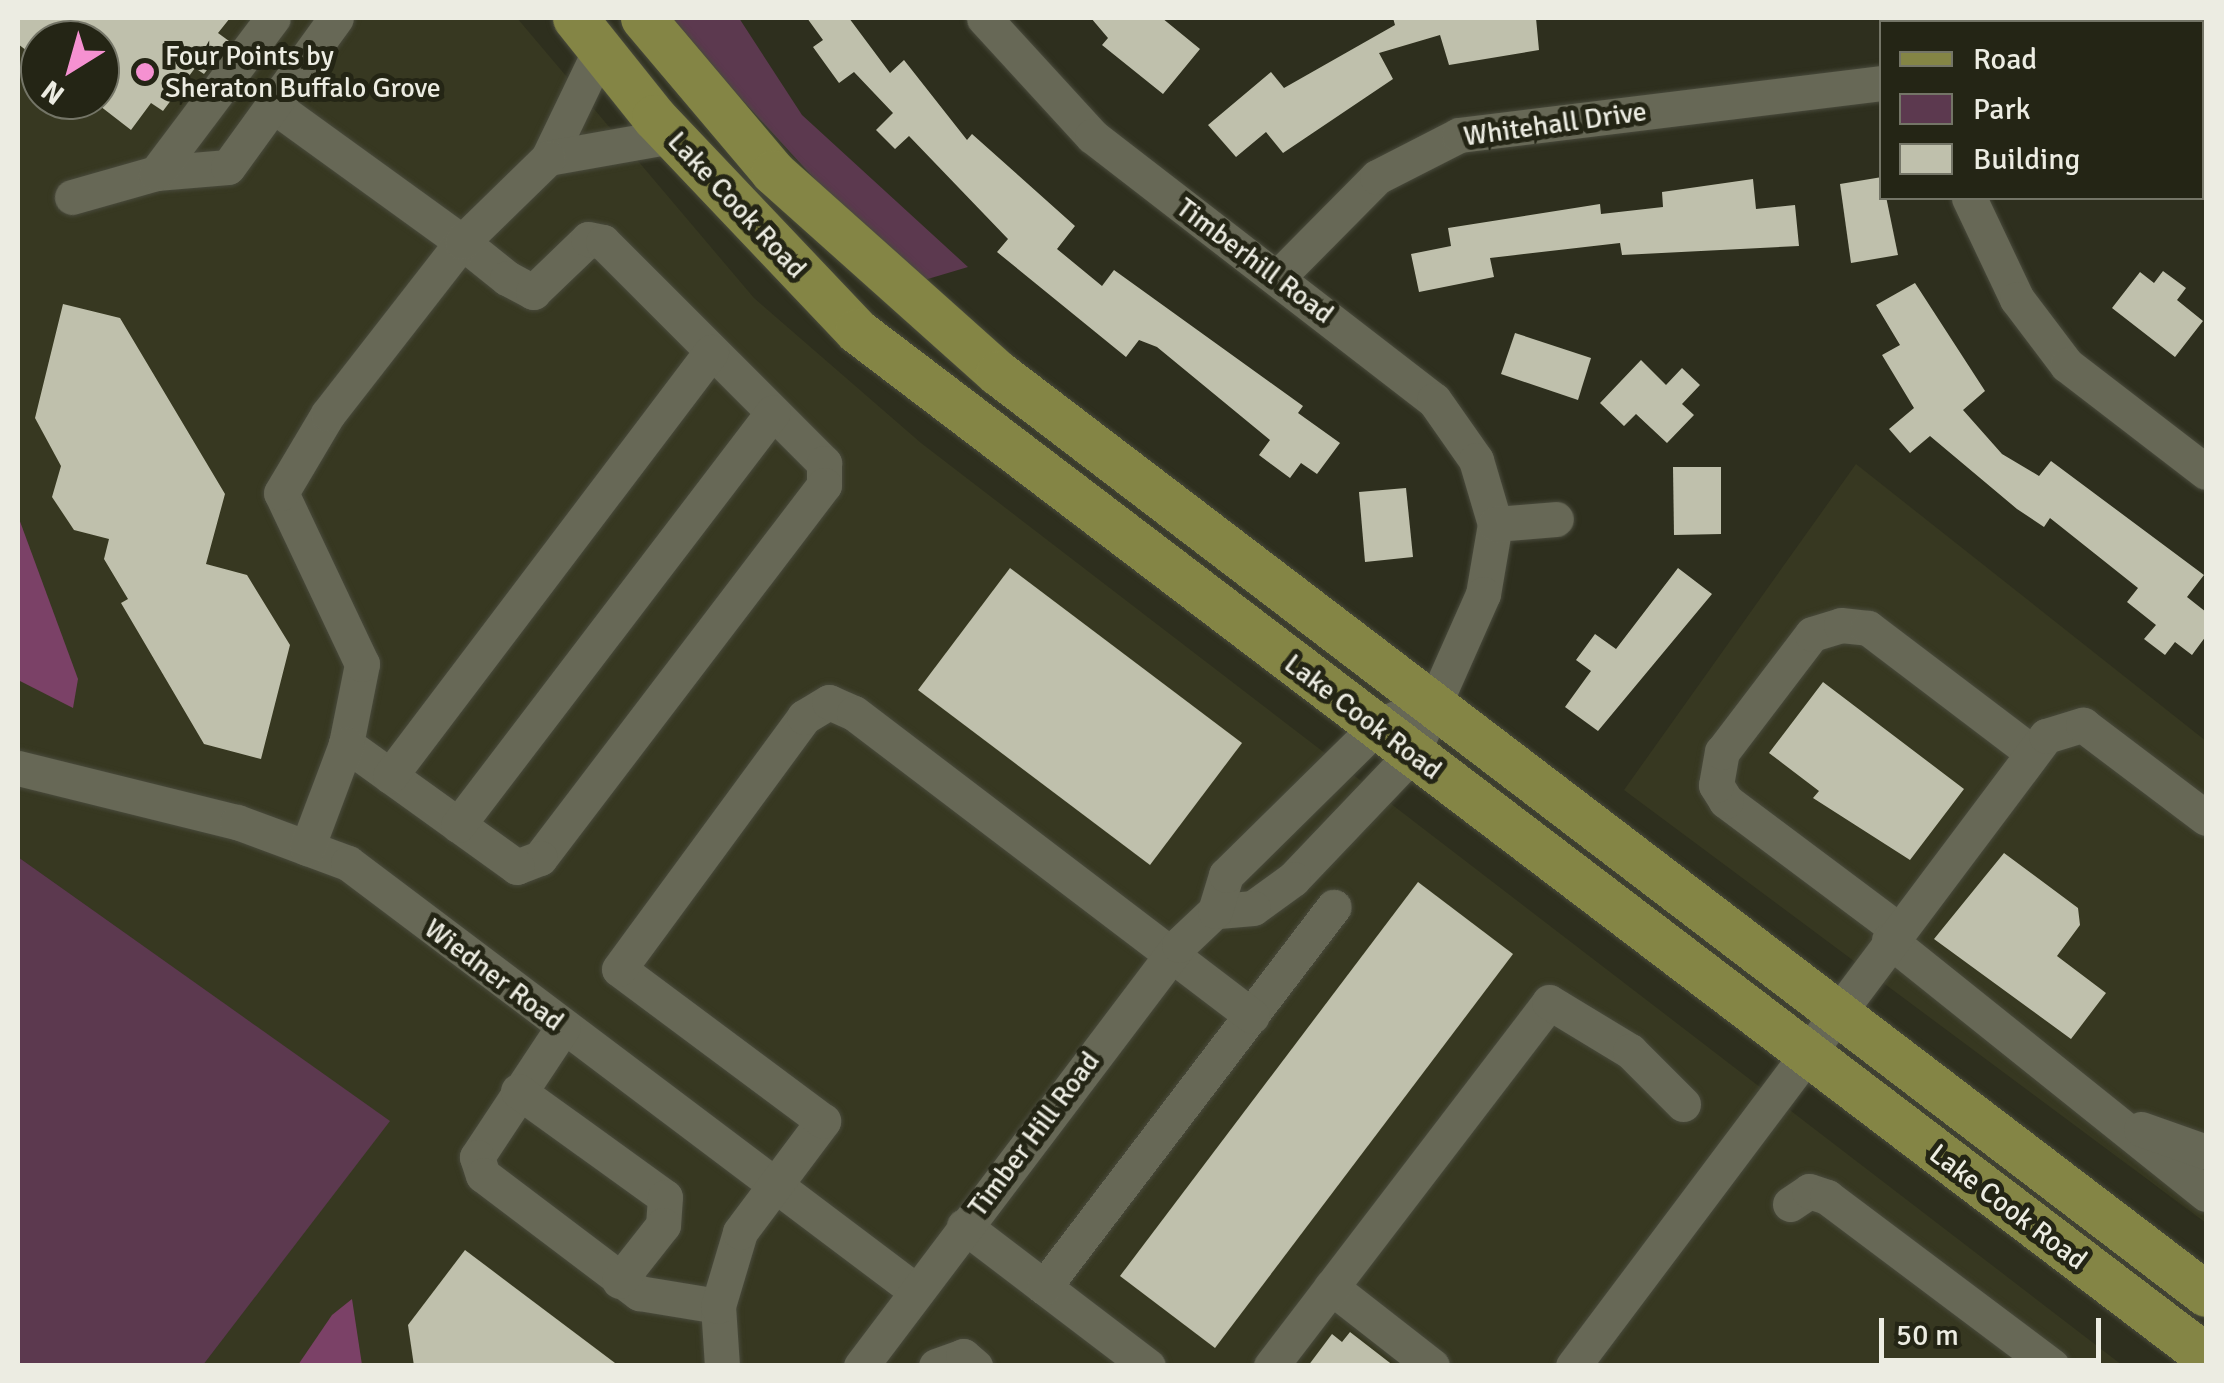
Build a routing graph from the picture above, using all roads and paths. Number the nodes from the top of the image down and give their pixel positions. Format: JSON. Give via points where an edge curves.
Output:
{"nodes":[{"id":1,"x":273,"y":18,"type":"edge"},
{"id":2,"x":336,"y":18,"type":"edge"},
{"id":3,"x":644,"y":18,"type":"edge"},
{"id":4,"x":984,"y":18,"type":"edge"},
{"id":5,"x":588,"y":34,"type":"edge"},
{"id":6,"x":1879,"y":83,"type":"edge"},
{"id":7,"x":274,"y":106,"type":"junction"},
{"id":8,"x":672,"y":136,"type":"junction"},
{"id":9,"x":548,"y":158,"type":"junction"},
{"id":10,"x":156,"y":172,"type":"junction"},
{"id":11,"x":72,"y":197,"type":"dead end"},
{"id":12,"x":1970,"y":200,"type":"edge"},
{"id":13,"x":462,"y":242,"type":"junction"},
{"id":14,"x":1278,"y":276,"type":"junction"},
{"id":15,"x":711,"y":352,"type":"junction"},
{"id":16,"x":773,"y":412,"type":"junction"},
{"id":17,"x":2206,"y":472,"type":"edge"},
{"id":18,"x":1556,"y":519,"type":"dead end"},
{"id":19,"x":1495,"y":524,"type":"junction"},
{"id":20,"x":1429,"y":703,"type":"junction"},
{"id":21,"x":1376,"y":727,"type":"junction"},
{"id":22,"x":346,"y":744,"type":"junction"},
{"id":23,"x":2030,"y":751,"type":"junction"},
{"id":24,"x":1412,"y":754,"type":"junction"},
{"id":25,"x":18,"y":768,"type":"edge"},
{"id":26,"x":390,"y":776,"type":"junction"},
{"id":27,"x":2206,"y":818,"type":"edge"},
{"id":28,"x":458,"y":824,"type":"junction"},
{"id":29,"x":307,"y":848,"type":"junction"},
{"id":30,"x":1334,"y":907,"type":"dead end"},
{"id":31,"x":1215,"y":910,"type":"junction"},
{"id":32,"x":1893,"y":934,"type":"junction"},
{"id":33,"x":1172,"y":954,"type":"junction"},
{"id":34,"x":1836,"y":1009,"type":"junction"},
{"id":35,"x":1252,"y":1016,"type":"junction"},
{"id":36,"x":563,"y":1026,"type":"junction"},
{"id":37,"x":1803,"y":1054,"type":"junction"},
{"id":38,"x":518,"y":1091,"type":"junction"},
{"id":39,"x":1683,"y":1104,"type":"dead end"},
{"id":40,"x":2116,"y":1121,"type":"junction"},
{"id":41,"x":2206,"y":1133,"type":"edge"},
{"id":42,"x":2206,"y":1152,"type":"edge"},
{"id":43,"x":2206,"y":1174,"type":"edge"},
{"id":44,"x":773,"y":1184,"type":"junction"},
{"id":45,"x":2206,"y":1194,"type":"edge"},
{"id":46,"x":1790,"y":1204,"type":"dead end"},
{"id":47,"x":964,"y":1226,"type":"junction"},
{"id":48,"x":619,"y":1281,"type":"junction"},
{"id":49,"x":1044,"y":1287,"type":"junction"},
{"id":50,"x":1331,"y":1287,"type":"junction"},
{"id":51,"x":916,"y":1292,"type":"junction"},
{"id":52,"x":2206,"y":1294,"type":"edge"},
{"id":53,"x":718,"y":1306,"type":"junction"},
{"id":54,"x":2206,"y":1356,"type":"edge"},
{"id":55,"x":722,"y":1366,"type":"edge"},
{"id":56,"x":861,"y":1366,"type":"edge"},
{"id":57,"x":936,"y":1366,"type":"edge"},
{"id":58,"x":976,"y":1366,"type":"edge"},
{"id":59,"x":1148,"y":1366,"type":"edge"},
{"id":60,"x":1271,"y":1366,"type":"edge"},
{"id":61,"x":1432,"y":1366,"type":"edge"},
{"id":62,"x":1573,"y":1366,"type":"edge"},
{"id":63,"x":2052,"y":1366,"type":"edge"}],
"edges":[{"from":1,"to":10,"type":"street"},
{"from":2,"to":7,"type":"street"},
{"from":3,"to":20,"type":"main road","name":"Lake Cook Road","via":[[773,172],[889,284]]},
{"from":4,"to":14,"type":"street","name":"Timberhill Road","via":[[1092,136]]},
{"from":5,"to":8,"type":"main road","name":"Lake Cook Road"},
{"from":5,"to":9,"type":"street"},
{"from":6,"to":14,"type":"street","name":"Whitehall Drive","via":[[1459,135],[1377,177]]},
{"from":7,"to":10,"type":"street","via":[[228,166]]},
{"from":7,"to":13,"type":"street"},
{"from":8,"to":9,"type":"street"},
{"from":8,"to":21,"type":"main road","name":"Lake Cook Road","via":[[856,330]]},
{"from":9,"to":13,"type":"street"},
{"from":10,"to":11,"type":"street"},
{"from":12,"to":17,"type":"street","via":[[2017,298],[2067,364]]},
{"from":13,"to":15,"type":"street","via":[[533,292],[588,239],[603,242]]},
{"from":13,"to":22,"type":"street","via":[[328,414],[281,492],[362,664]]},
{"from":14,"to":19,"type":"street","name":"Timberhill Road","via":[[1434,400],[1476,460]]},
{"from":15,"to":16,"type":"street"},
{"from":15,"to":26,"type":"street"},
{"from":16,"to":28,"type":"street"},
{"from":16,"to":28,"type":"street","via":[[824,464],[824,485],[564,827],[540,858],[517,867]]},
{"from":18,"to":19,"type":"street"},
{"from":19,"to":20,"type":"street","name":"Timberhill Road","via":[[1483,594]]},
{"from":20,"to":21,"type":"street","name":"Timber Hill Road"},
{"from":20,"to":24,"type":"street"},
{"from":20,"to":34,"type":"main road","name":"Lake Cook Road"},
{"from":21,"to":24,"type":"main road","name":"Lake Cook Road"},
{"from":21,"to":31,"type":"street","name":"Timber Hill Road","via":[[1226,875]]},
{"from":22,"to":26,"type":"street"},
{"from":22,"to":29,"type":"street"},
{"from":23,"to":27,"type":"street","via":[[2083,725]]},
{"from":23,"to":32,"type":"street"},
{"from":23,"to":32,"type":"street","via":[[1868,628],[1841,625],[1812,634],[1722,752],[1716,786],[1726,801]]},
{"from":24,"to":31,"type":"street","via":[[1293,879],[1253,908]]},
{"from":24,"to":37,"type":"main road","name":"Lake Cook Road"},
{"from":25,"to":29,"type":"street","name":"Wiedner Road"},
{"from":26,"to":28,"type":"street"},
{"from":29,"to":36,"type":"street","name":"Wiedner Road","via":[[348,863]]},
{"from":30,"to":35,"type":"street"},
{"from":31,"to":33,"type":"street","name":"Timber Hill Road"},
{"from":32,"to":34,"type":"street"},
{"from":32,"to":40,"type":"street"},
{"from":33,"to":35,"type":"street"},
{"from":33,"to":44,"type":"street","via":[[829,702],[804,717],[619,968],[823,1120]]},
{"from":33,"to":47,"type":"street","name":"Timber Hill Road"},
{"from":34,"to":37,"type":"street"},
{"from":34,"to":52,"type":"main road","name":"Lake Cook Road"},
{"from":35,"to":49,"type":"street"},
{"from":36,"to":38,"type":"street"},
{"from":36,"to":44,"type":"street","name":"Wiedner Road"},
{"from":37,"to":54,"type":"main road","name":"Lake Cook Road"},
{"from":37,"to":62,"type":"street"},
{"from":38,"to":48,"type":"street","via":[[477,1157],[483,1174]]},
{"from":38,"to":48,"type":"street","via":[[665,1197],[662,1225]]},
{"from":39,"to":50,"type":"street","via":[[1630,1050],[1549,1002]]},
{"from":40,"to":41,"type":"street"},
{"from":40,"to":42,"type":"street"},
{"from":40,"to":43,"type":"street"},
{"from":40,"to":45,"type":"street"},
{"from":44,"to":51,"type":"street","name":"Wiedner Road"},
{"from":44,"to":53,"type":"street","via":[[740,1232]]},
{"from":46,"to":63,"type":"street","via":[[1809,1191],[1828,1197]]},
{"from":47,"to":49,"type":"street"},
{"from":47,"to":51,"type":"street","name":"Timber Hill Road"},
{"from":48,"to":53,"type":"street"},
{"from":49,"to":59,"type":"street"},
{"from":50,"to":60,"type":"street"},
{"from":50,"to":61,"type":"street"},
{"from":51,"to":56,"type":"street","name":"Timber Hill Road"},
{"from":53,"to":55,"type":"street"},
{"from":57,"to":58,"type":"street","via":[[962,1356]]}]}
